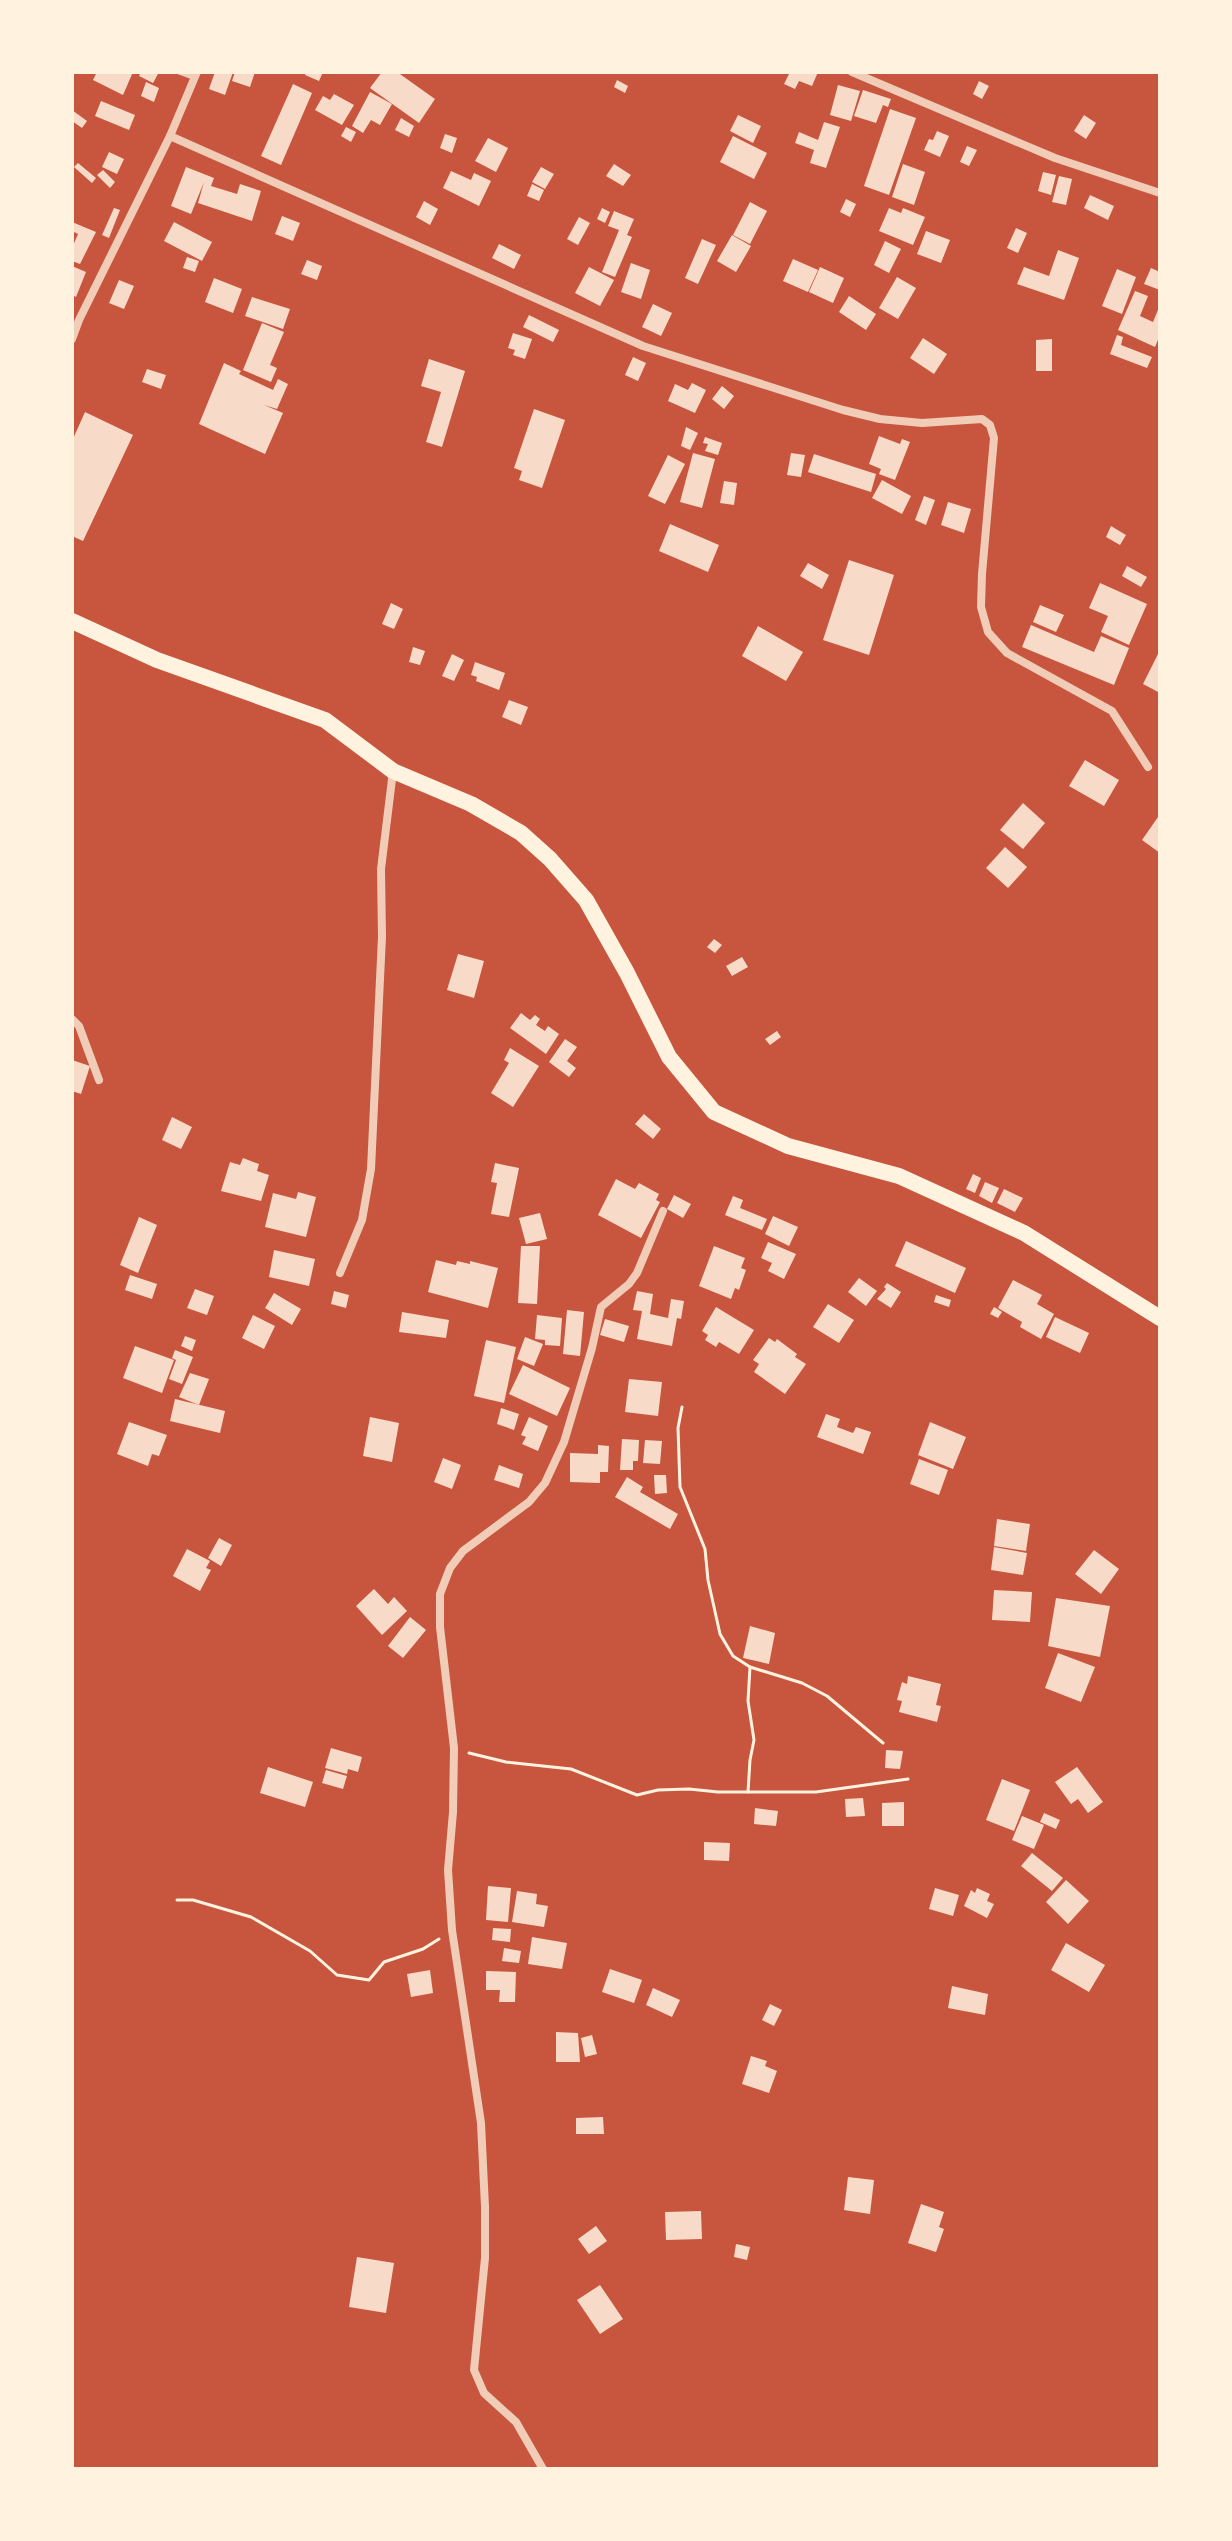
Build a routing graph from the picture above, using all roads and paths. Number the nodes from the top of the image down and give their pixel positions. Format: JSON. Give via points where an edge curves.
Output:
{"nodes":[{"id":1,"x":179,"y":72,"type":"edge"},
{"id":2,"x":852,"y":72,"type":"edge"},
{"id":3,"x":196,"y":75,"type":"edge"},
{"id":4,"x":170,"y":136,"type":"junction"},
{"id":5,"x":1160,"y":193,"type":"edge"},
{"id":6,"x":72,"y":339,"type":"edge"},
{"id":7,"x":72,"y":621,"type":"edge"},
{"id":8,"x":1148,"y":767,"type":"dead end"},
{"id":9,"x":393,"y":771,"type":"junction"},
{"id":10,"x":72,"y":1019,"type":"edge"},
{"id":11,"x":99,"y":1080,"type":"dead end"},
{"id":12,"x":663,"y":1211,"type":"dead end"},
{"id":13,"x":340,"y":1273,"type":"dead end"},
{"id":14,"x":1160,"y":1318,"type":"edge"},
{"id":15,"x":682,"y":1407,"type":"dead end"},
{"id":16,"x":750,"y":1667,"type":"junction"},
{"id":17,"x":883,"y":1743,"type":"dead end"},
{"id":18,"x":454,"y":1748,"type":"junction"},
{"id":19,"x":908,"y":1779,"type":"dead end"},
{"id":20,"x":748,"y":1792,"type":"junction"},
{"id":21,"x":177,"y":1900,"type":"dead end"},
{"id":22,"x":452,"y":1930,"type":"junction"},
{"id":23,"x":543,"y":2469,"type":"edge"}],
"edges":[{"from":1,"to":3,"type":"lane"},
{"from":2,"to":5,"type":"street","via":[[1055,158]]},
{"from":3,"to":4,"type":"street"},
{"from":4,"to":6,"type":"street"},
{"from":4,"to":8,"type":"street","via":[[643,346],[880,419],[982,419],[994,438],[982,574],[981,607],[988,632],[1007,653],[1112,711]]},
{"from":7,"to":9,"type":"main road","via":[[157,660],[325,720]]},
{"from":9,"to":13,"type":"street","via":[[381,869],[371,1169],[362,1220]]},
{"from":9,"to":14,"type":"main road","via":[[471,804],[521,833],[550,859],[586,900],[669,1057],[714,1112],[788,1146],[899,1176],[1024,1233]]},
{"from":10,"to":11,"type":"street"},
{"from":12,"to":18,"type":"street","via":[[637,1273],[601,1307],[564,1442],[545,1483],[529,1502],[463,1551],[450,1568],[440,1594],[440,1627]]},
{"from":15,"to":16,"type":"path","via":[[680,1487],[705,1549],[720,1634],[733,1656]]},
{"from":16,"to":17,"type":"path","via":[[827,1696]]},
{"from":16,"to":20,"type":"path","via":[[754,1740]]},
{"from":18,"to":20,"type":"path","via":[[506,1762],[571,1769],[637,1795],[689,1789]]},
{"from":18,"to":22,"type":"street","via":[[448,1870]]},
{"from":19,"to":20,"type":"path","via":[[816,1792]]},
{"from":21,"to":22,"type":"path","via":[[251,1917],[310,1951],[337,1975],[369,1980],[384,1962],[423,1949]]},
{"from":22,"to":23,"type":"street","via":[[481,2123],[485,2258],[474,2370],[484,2393],[516,2422]]}]}
